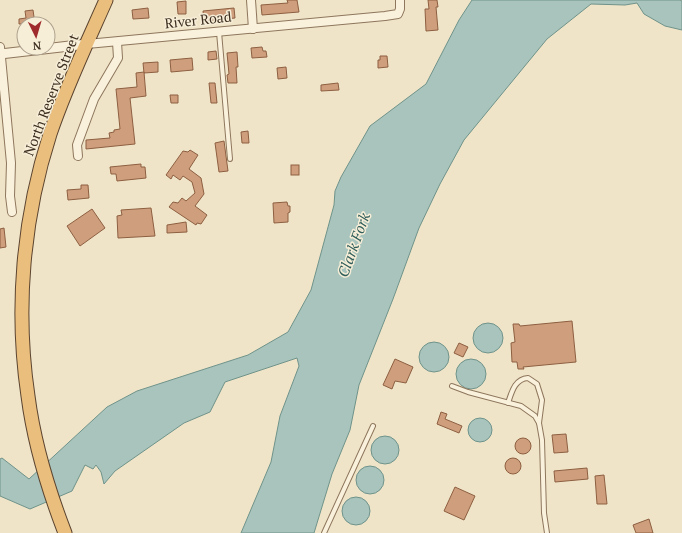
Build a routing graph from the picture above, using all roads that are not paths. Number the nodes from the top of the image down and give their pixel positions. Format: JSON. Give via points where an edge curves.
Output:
{"nodes":[{"id":1,"x":106,"y":0,"type":"edge"},
{"id":2,"x":251,"y":0,"type":"edge"},
{"id":3,"x":400,"y":0,"type":"edge"},
{"id":4,"x":253,"y":29,"type":"junction"},
{"id":5,"x":219,"y":32,"type":"junction"},
{"id":6,"x":117,"y":42,"type":"junction"},
{"id":7,"x":87,"y":44,"type":"junction"},
{"id":8,"x":0,"y":52,"type":"edge"},
{"id":9,"x":78,"y":156,"type":"dead end"},
{"id":10,"x":230,"y":159,"type":"dead end"},
{"id":11,"x":12,"y":212,"type":"dead end"},
{"id":12,"x":452,"y":386,"type":"dead end"},
{"id":13,"x":508,"y":403,"type":"junction"},
{"id":14,"x":539,"y":423,"type":"junction"},
{"id":15,"x":373,"y":426,"type":"dead end"},
{"id":16,"x":65,"y":533,"type":"edge"},
{"id":17,"x":324,"y":533,"type":"edge"},
{"id":18,"x":547,"y":533,"type":"edge"}],
"edges":[{"from":1,"to":7,"type":"highway","name":"North Reserve Street"},
{"from":2,"to":4,"type":"street"},
{"from":3,"to":4,"type":"street","name":"River Road","via":[[398,14]]},
{"from":4,"to":5,"type":"street","name":"River Road"},
{"from":5,"to":6,"type":"street","name":"River Road"},
{"from":5,"to":10,"type":"lane"},
{"from":6,"to":7,"type":"street","name":"River Road"},
{"from":6,"to":9,"type":"street","via":[[118,58],[94,100],[77,145]]},
{"from":7,"to":8,"type":"street","name":"River Road"},
{"from":7,"to":16,"type":"highway","name":"North Reserve Street","via":[[41,166],[24,256],[22,326],[28,396],[36,443]]},
{"from":8,"to":11,"type":"street","via":[[11,163]]},
{"from":12,"to":13,"type":"lane"},
{"from":13,"to":14,"type":"lane","via":[[520,406],[535,416]]},
{"from":13,"to":14,"type":"lane","via":[[512,388],[522,378],[528,378],[537,384],[542,400]]},
{"from":14,"to":18,"type":"lane"},
{"from":15,"to":17,"type":"lane"}]}
